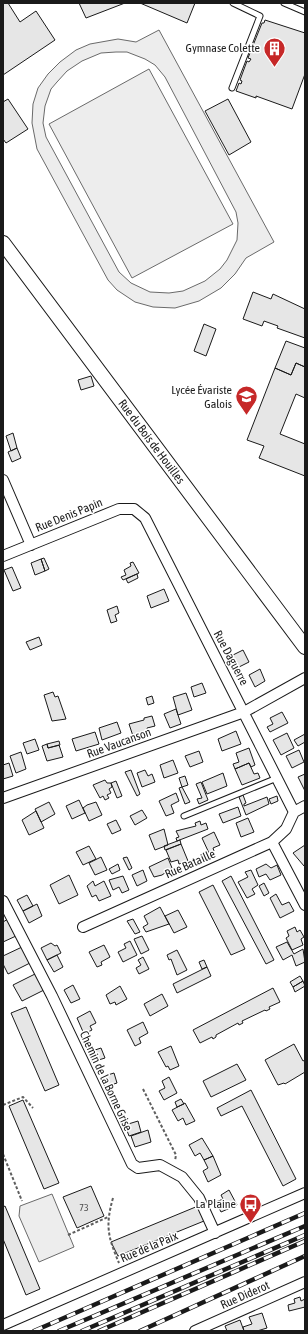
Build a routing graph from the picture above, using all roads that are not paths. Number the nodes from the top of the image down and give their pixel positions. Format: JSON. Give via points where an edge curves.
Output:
{"nodes":[{"id":1,"x":234,"y":3,"type":"edge"},
{"id":2,"x":284,"y":3,"type":"edge"},
{"id":3,"x":305,"y":12,"type":"edge"},
{"id":4,"x":232,"y":88,"type":"dead end"},
{"id":5,"x":3,"y":243,"type":"edge"},
{"id":6,"x":3,"y":480,"type":"edge"},
{"id":7,"x":145,"y":518,"type":"joint"},
{"id":8,"x":30,"y":545,"type":"junction"},
{"id":9,"x":3,"y":556,"type":"edge"},
{"id":10,"x":302,"y":643,"type":"edge"},
{"id":11,"x":305,"y":678,"type":"edge"},
{"id":12,"x":244,"y":712,"type":"junction"},
{"id":13,"x":277,"y":778,"type":"junction"},
{"id":14,"x":3,"y":798,"type":"edge"},
{"id":15,"x":305,"y":806,"type":"edge"},
{"id":16,"x":294,"y":812,"type":"junction"},
{"id":17,"x":184,"y":816,"type":"dead end"},
{"id":18,"x":272,"y":842,"type":"junction"},
{"id":19,"x":3,"y":901,"type":"edge"},
{"id":20,"x":305,"y":905,"type":"edge"},
{"id":21,"x":84,"y":927,"type":"dead end"},
{"id":22,"x":305,"y":1193,"type":"edge"},
{"id":23,"x":215,"y":1233,"type":"junction"},
{"id":24,"x":305,"y":1282,"type":"edge"},
{"id":25,"x":3,"y":1325,"type":"edge"},
{"id":26,"x":195,"y":1331,"type":"edge"}],
"edges":[{"from":1,"to":4,"type":"lane","via":[[260,16]]},
{"from":2,"to":3,"type":"lane"},
{"from":5,"to":10,"type":"main road","name":"Rue du Bois de Houilles"},
{"from":6,"to":8,"type":"street"},
{"from":7,"to":8,"type":"street","name":"Rue Denis Papin","via":[[134,509],[119,509]]},
{"from":7,"to":12,"type":"street","name":"Rue Daguerre"},
{"from":8,"to":9,"type":"street","name":"Rue Denis Papin"},
{"from":11,"to":12,"type":"street","name":"Rue Vaucanson"},
{"from":12,"to":13,"type":"street","name":"Rue Daguerre"},
{"from":12,"to":14,"type":"street","name":"Rue Vaucanson"},
{"from":13,"to":16,"type":"street","name":"Rue Daguerre"},
{"from":13,"to":17,"type":"lane"},
{"from":15,"to":16,"type":"street"},
{"from":16,"to":18,"type":"street","name":"Rue Bataille","via":[[286,829]]},
{"from":18,"to":20,"type":"street"},
{"from":18,"to":21,"type":"street","name":"Rue Bataille"},
{"from":19,"to":23,"type":"street","name":"Chemin de la Borne Grise","via":[[52,996],[132,1164],[138,1168],[160,1165],[182,1177],[199,1198]]},
{"from":22,"to":23,"type":"street","name":"Rue de la Paix"},
{"from":23,"to":25,"type":"street","name":"Rue de la Paix"},
{"from":24,"to":26,"type":"street","name":"Rue Diderot"}]}
